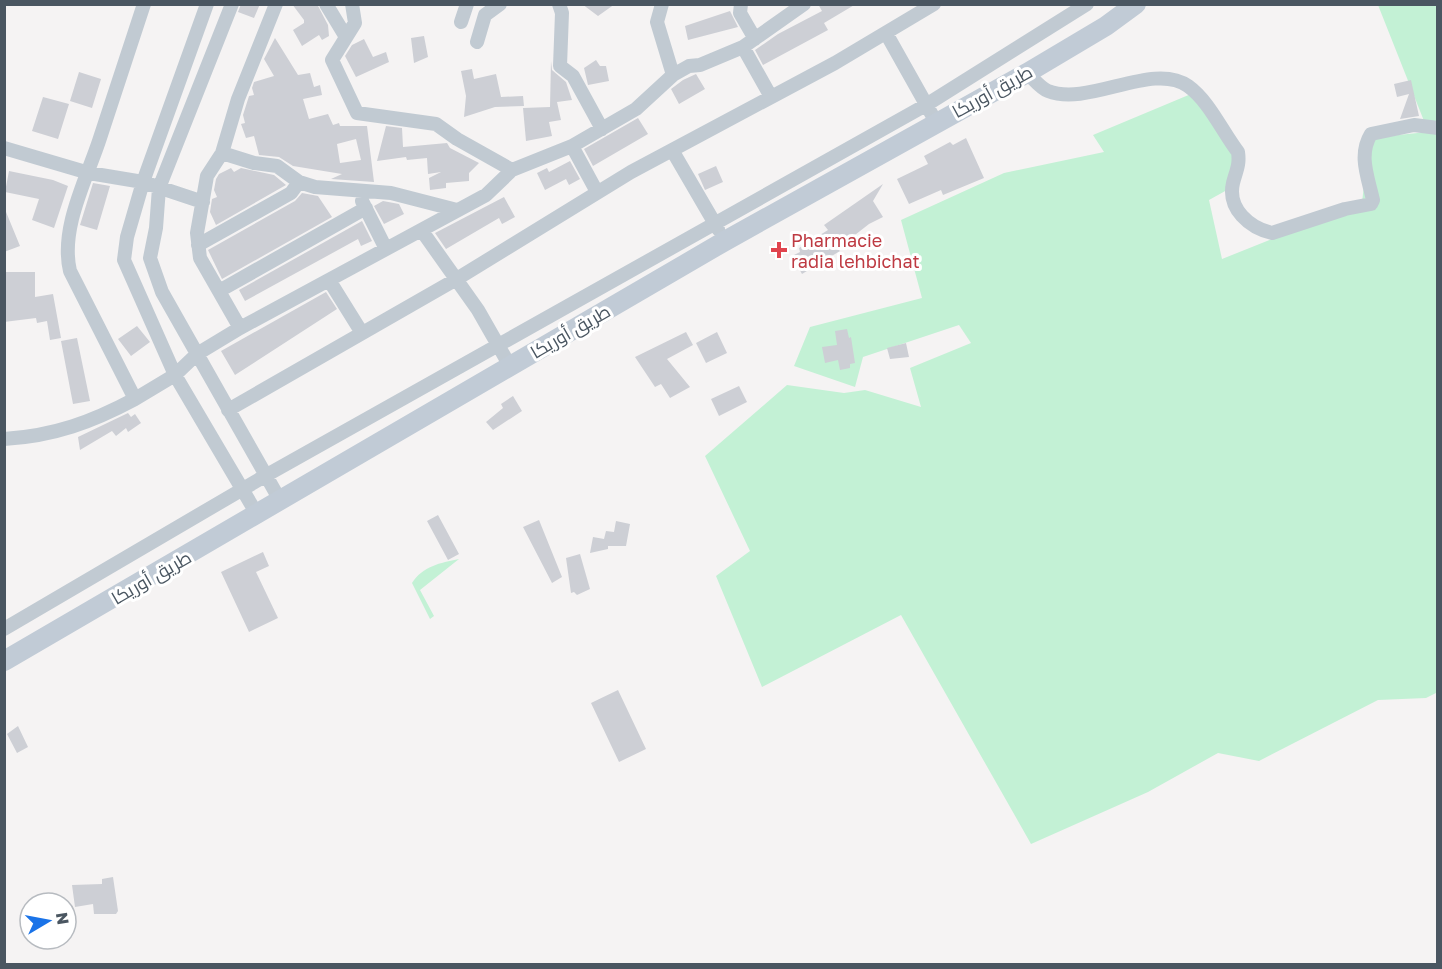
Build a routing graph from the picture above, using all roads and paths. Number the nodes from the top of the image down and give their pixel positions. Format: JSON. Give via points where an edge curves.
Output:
{"nodes":[{"id":1,"x":144,"y":4,"type":"edge"},
{"id":2,"x":207,"y":4,"type":"edge"},
{"id":3,"x":232,"y":4,"type":"edge"},
{"id":4,"x":276,"y":4,"type":"edge"},
{"id":5,"x":326,"y":4,"type":"edge"},
{"id":6,"x":352,"y":4,"type":"edge"},
{"id":7,"x":467,"y":4,"type":"edge"},
{"id":8,"x":500,"y":4,"type":"edge"},
{"id":9,"x":559,"y":4,"type":"edge"},
{"id":10,"x":662,"y":4,"type":"edge"},
{"id":11,"x":741,"y":4,"type":"edge"},
{"id":12,"x":804,"y":4,"type":"edge"},
{"id":13,"x":934,"y":4,"type":"edge"},
{"id":14,"x":1087,"y":4,"type":"edge"},
{"id":15,"x":1136,"y":4,"type":"edge"},
{"id":16,"x":460,"y":22,"type":"dead end"},
{"id":17,"x":886,"y":33,"type":"junction"},
{"id":18,"x":346,"y":37,"type":"junction"},
{"id":19,"x":755,"y":39,"type":"junction"},
{"id":20,"x":477,"y":42,"type":"dead end"},
{"id":21,"x":743,"y":47,"type":"junction"},
{"id":22,"x":1027,"y":73,"type":"junction"},
{"id":23,"x":673,"y":75,"type":"junction"},
{"id":24,"x":771,"y":97,"type":"junction"},
{"id":25,"x":931,"y":114,"type":"junction"},
{"id":26,"x":1437,"y":128,"type":"edge"},
{"id":27,"x":602,"y":129,"type":"junction"},
{"id":28,"x":572,"y":146,"type":"junction"},
{"id":29,"x":4,"y":148,"type":"edge"},
{"id":30,"x":672,"y":150,"type":"junction"},
{"id":31,"x":222,"y":153,"type":"junction"},
{"id":32,"x":512,"y":170,"type":"junction"},
{"id":33,"x":89,"y":173,"type":"junction"},
{"id":34,"x":143,"y":182,"type":"junction"},
{"id":35,"x":299,"y":182,"type":"junction"},
{"id":36,"x":159,"y":188,"type":"junction"},
{"id":37,"x":357,"y":191,"type":"junction"},
{"id":38,"x":597,"y":192,"type":"junction"},
{"id":39,"x":203,"y":202,"type":"junction"},
{"id":40,"x":366,"y":208,"type":"junction"},
{"id":41,"x":457,"y":210,"type":"junction"},
{"id":42,"x":714,"y":223,"type":"junction"},
{"id":43,"x":422,"y":231,"type":"junction"},
{"id":44,"x":724,"y":241,"type":"junction"},
{"id":45,"x":198,"y":245,"type":"junction"},
{"id":46,"x":386,"y":249,"type":"junction"},
{"id":47,"x":329,"y":280,"type":"junction"},
{"id":48,"x":455,"y":280,"type":"junction"},
{"id":49,"x":219,"y":291,"type":"junction"},
{"id":50,"x":240,"y":328,"type":"junction"},
{"id":51,"x":362,"y":333,"type":"junction"},
{"id":52,"x":500,"y":347,"type":"junction"},
{"id":53,"x":197,"y":354,"type":"junction"},
{"id":54,"x":510,"y":366,"type":"junction"},
{"id":55,"x":175,"y":375,"type":"junction"},
{"id":56,"x":135,"y":399,"type":"junction"},
{"id":57,"x":228,"y":410,"type":"junction"},
{"id":58,"x":4,"y":439,"type":"edge"},
{"id":59,"x":265,"y":476,"type":"junction"},
{"id":60,"x":242,"y":490,"type":"junction"},
{"id":61,"x":281,"y":502,"type":"junction"},
{"id":62,"x":258,"y":516,"type":"junction"},
{"id":63,"x":4,"y":629,"type":"edge"},
{"id":64,"x":5,"y":659,"type":"edge"}],
"edges":[{"from":1,"to":33,"type":"street"},
{"from":2,"to":34,"type":"street"},
{"from":3,"to":36,"type":"street"},
{"from":4,"to":31,"type":"street","via":[[238,99]]},
{"from":5,"to":18,"type":"street"},
{"from":6,"to":18,"type":"street","via":[[355,23]]},
{"from":7,"to":16,"type":"street"},
{"from":8,"to":20,"type":"street","via":[[485,15]]},
{"from":9,"to":27,"type":"street","via":[[561,66],[573,76]]},
{"from":10,"to":23,"type":"street","via":[[657,22]]},
{"from":11,"to":19,"type":"street","via":[[740,13]]},
{"from":12,"to":19,"type":"street"},
{"from":13,"to":17,"type":"street"},
{"from":14,"to":25,"type":"street"},
{"from":15,"to":22,"type":"street","name":"طريق أوريكا"},
{"from":17,"to":24,"type":"street"},
{"from":17,"to":25,"type":"street"},
{"from":18,"to":32,"type":"street","via":[[332,60],[357,113],[436,123]]},
{"from":19,"to":21,"type":"street"},
{"from":21,"to":23,"type":"street"},
{"from":21,"to":24,"type":"street"},
{"from":22,"to":25,"type":"street","name":"طريق أوريكا"},
{"from":22,"to":26,"type":"street","via":[[1047,91],[1069,93],[1105,90],[1152,79],[1185,84],[1199,95],[1238,152],[1240,161],[1232,185],[1233,202],[1239,213],[1260,230],[1272,233],[1371,204],[1365,165],[1365,144],[1371,134],[1414,125]]},
{"from":23,"to":27,"type":"street","via":[[636,109]]},
{"from":24,"to":30,"type":"street"},
{"from":25,"to":42,"type":"street"},
{"from":25,"to":44,"type":"street","name":"طريق أوريكا"},
{"from":27,"to":28,"type":"street"},
{"from":28,"to":32,"type":"street"},
{"from":28,"to":38,"type":"street"},
{"from":29,"to":33,"type":"street"},
{"from":30,"to":38,"type":"street"},
{"from":30,"to":42,"type":"street"},
{"from":31,"to":35,"type":"street","via":[[254,164],[277,166]]},
{"from":31,"to":39,"type":"street","via":[[207,176]]},
{"from":32,"to":41,"type":"street","via":[[486,195]]},
{"from":33,"to":34,"type":"street"},
{"from":33,"to":56,"type":"street","via":[[70,234],[68,259],[77,286]]},
{"from":34,"to":36,"type":"street"},
{"from":34,"to":55,"type":"street","via":[[125,243],[124,260]]},
{"from":35,"to":37,"type":"street"},
{"from":35,"to":45,"type":"street","via":[[291,193]]},
{"from":36,"to":39,"type":"street"},
{"from":36,"to":53,"type":"street","via":[[150,258],[162,292]]},
{"from":37,"to":40,"type":"street"},
{"from":37,"to":41,"type":"street","via":[[414,197]]},
{"from":38,"to":48,"type":"street"},
{"from":39,"to":45,"type":"street"},
{"from":40,"to":46,"type":"street"},
{"from":40,"to":49,"type":"street"},
{"from":41,"to":43,"type":"street"},
{"from":42,"to":44,"type":"street"},
{"from":42,"to":52,"type":"street"},
{"from":43,"to":46,"type":"street"},
{"from":43,"to":48,"type":"street"},
{"from":44,"to":54,"type":"street","name":"طريق أوريكا"},
{"from":45,"to":49,"type":"street","via":[[200,258]]},
{"from":46,"to":47,"type":"street"},
{"from":47,"to":50,"type":"street"},
{"from":47,"to":51,"type":"street"},
{"from":48,"to":51,"type":"street"},
{"from":48,"to":52,"type":"street"},
{"from":49,"to":50,"type":"street"},
{"from":50,"to":53,"type":"street"},
{"from":51,"to":57,"type":"street"},
{"from":52,"to":54,"type":"street"},
{"from":52,"to":59,"type":"street"},
{"from":53,"to":55,"type":"street"},
{"from":53,"to":57,"type":"street"},
{"from":54,"to":61,"type":"street","name":"طريق أوريكا"},
{"from":55,"to":56,"type":"street"},
{"from":55,"to":60,"type":"street"},
{"from":56,"to":58,"type":"street","via":[[66,430]]},
{"from":57,"to":59,"type":"street"},
{"from":59,"to":60,"type":"street"},
{"from":59,"to":61,"type":"street"},
{"from":60,"to":62,"type":"street"},
{"from":60,"to":63,"type":"street"},
{"from":61,"to":62,"type":"street","name":"طريق أوريكا"},
{"from":62,"to":64,"type":"street","name":"طريق أوريكا"}]}
